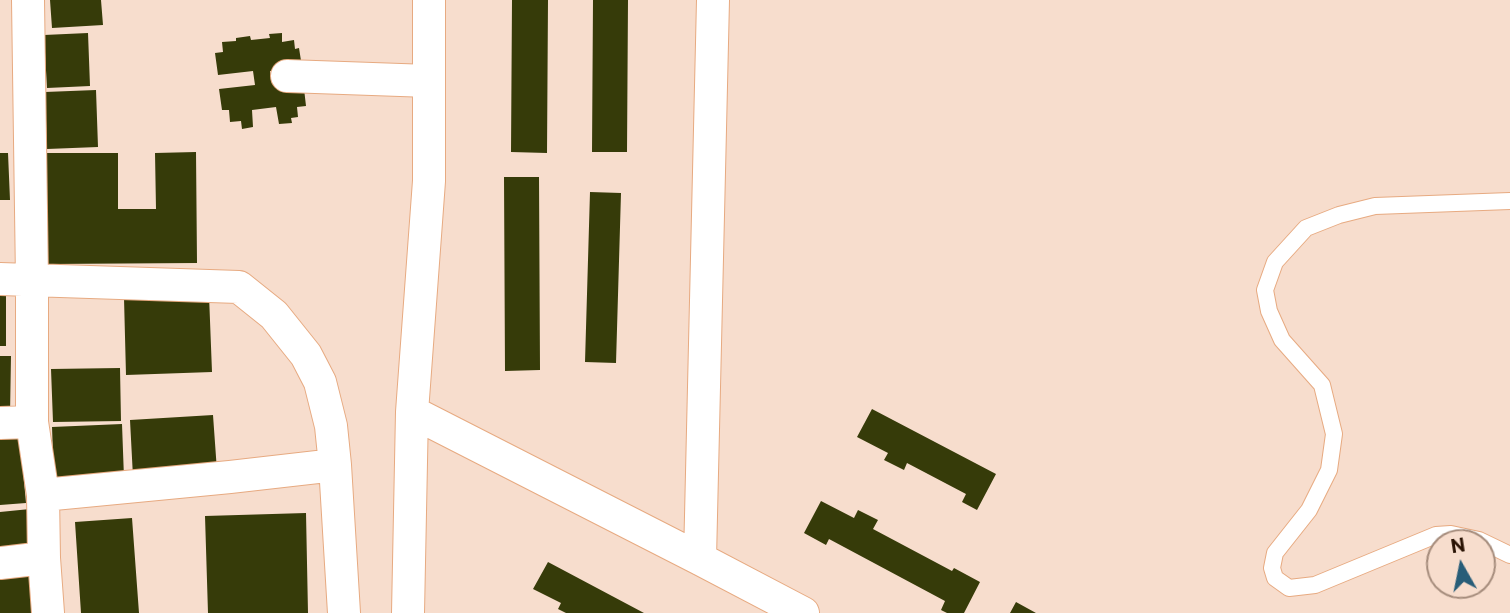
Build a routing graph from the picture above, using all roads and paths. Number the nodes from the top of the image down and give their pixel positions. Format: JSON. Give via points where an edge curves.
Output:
{"nodes":[{"id":1,"x":29,"y":0,"type":"edge"},
{"id":2,"x":429,"y":0,"type":"edge"},
{"id":3,"x":713,"y":0,"type":"edge"},
{"id":4,"x":287,"y":76,"type":"dead end"},
{"id":5,"x":429,"y":82,"type":"junction"},
{"id":6,"x":1510,"y":201,"type":"edge"},
{"id":7,"x":0,"y":279,"type":"edge"},
{"id":8,"x":32,"y":280,"type":"junction"},
{"id":9,"x":412,"y":412,"type":"junction"},
{"id":10,"x":0,"y":422,"type":"edge"},
{"id":11,"x":32,"y":422,"type":"junction"},
{"id":12,"x":335,"y":465,"type":"junction"},
{"id":13,"x":43,"y":495,"type":"junction"},
{"id":14,"x":1510,"y":555,"type":"edge"},
{"id":15,"x":44,"y":558,"type":"junction"},
{"id":16,"x":700,"y":559,"type":"junction"},
{"id":17,"x":0,"y":563,"type":"edge"},
{"id":18,"x":48,"y":613,"type":"edge"},
{"id":19,"x":344,"y":613,"type":"edge"},
{"id":20,"x":408,"y":613,"type":"edge"},
{"id":21,"x":803,"y":613,"type":"edge"}],
"edges":[{"from":1,"to":8,"type":"street"},
{"from":2,"to":5,"type":"street"},
{"from":3,"to":16,"type":"street"},
{"from":4,"to":5,"type":"street"},
{"from":5,"to":9,"type":"street","via":[[429,181]]},
{"from":6,"to":14,"type":"lane","via":[[1375,206],[1339,215],[1306,228],[1275,262],[1265,290],[1282,340],[1322,385],[1334,434],[1329,470],[1309,510],[1275,553],[1275,578],[1289,588],[1315,585],[1436,535],[1479,540]]},
{"from":7,"to":8,"type":"street"},
{"from":8,"to":11,"type":"street"},
{"from":8,"to":12,"type":"street","via":[[239,286],[274,315],[306,355],[320,382]]},
{"from":9,"to":16,"type":"street"},
{"from":9,"to":20,"type":"street"},
{"from":10,"to":11,"type":"street"},
{"from":11,"to":13,"type":"street"},
{"from":12,"to":13,"type":"street"},
{"from":12,"to":19,"type":"street"},
{"from":13,"to":15,"type":"street"},
{"from":15,"to":17,"type":"street"},
{"from":15,"to":18,"type":"street"},
{"from":16,"to":21,"type":"street"}]}
